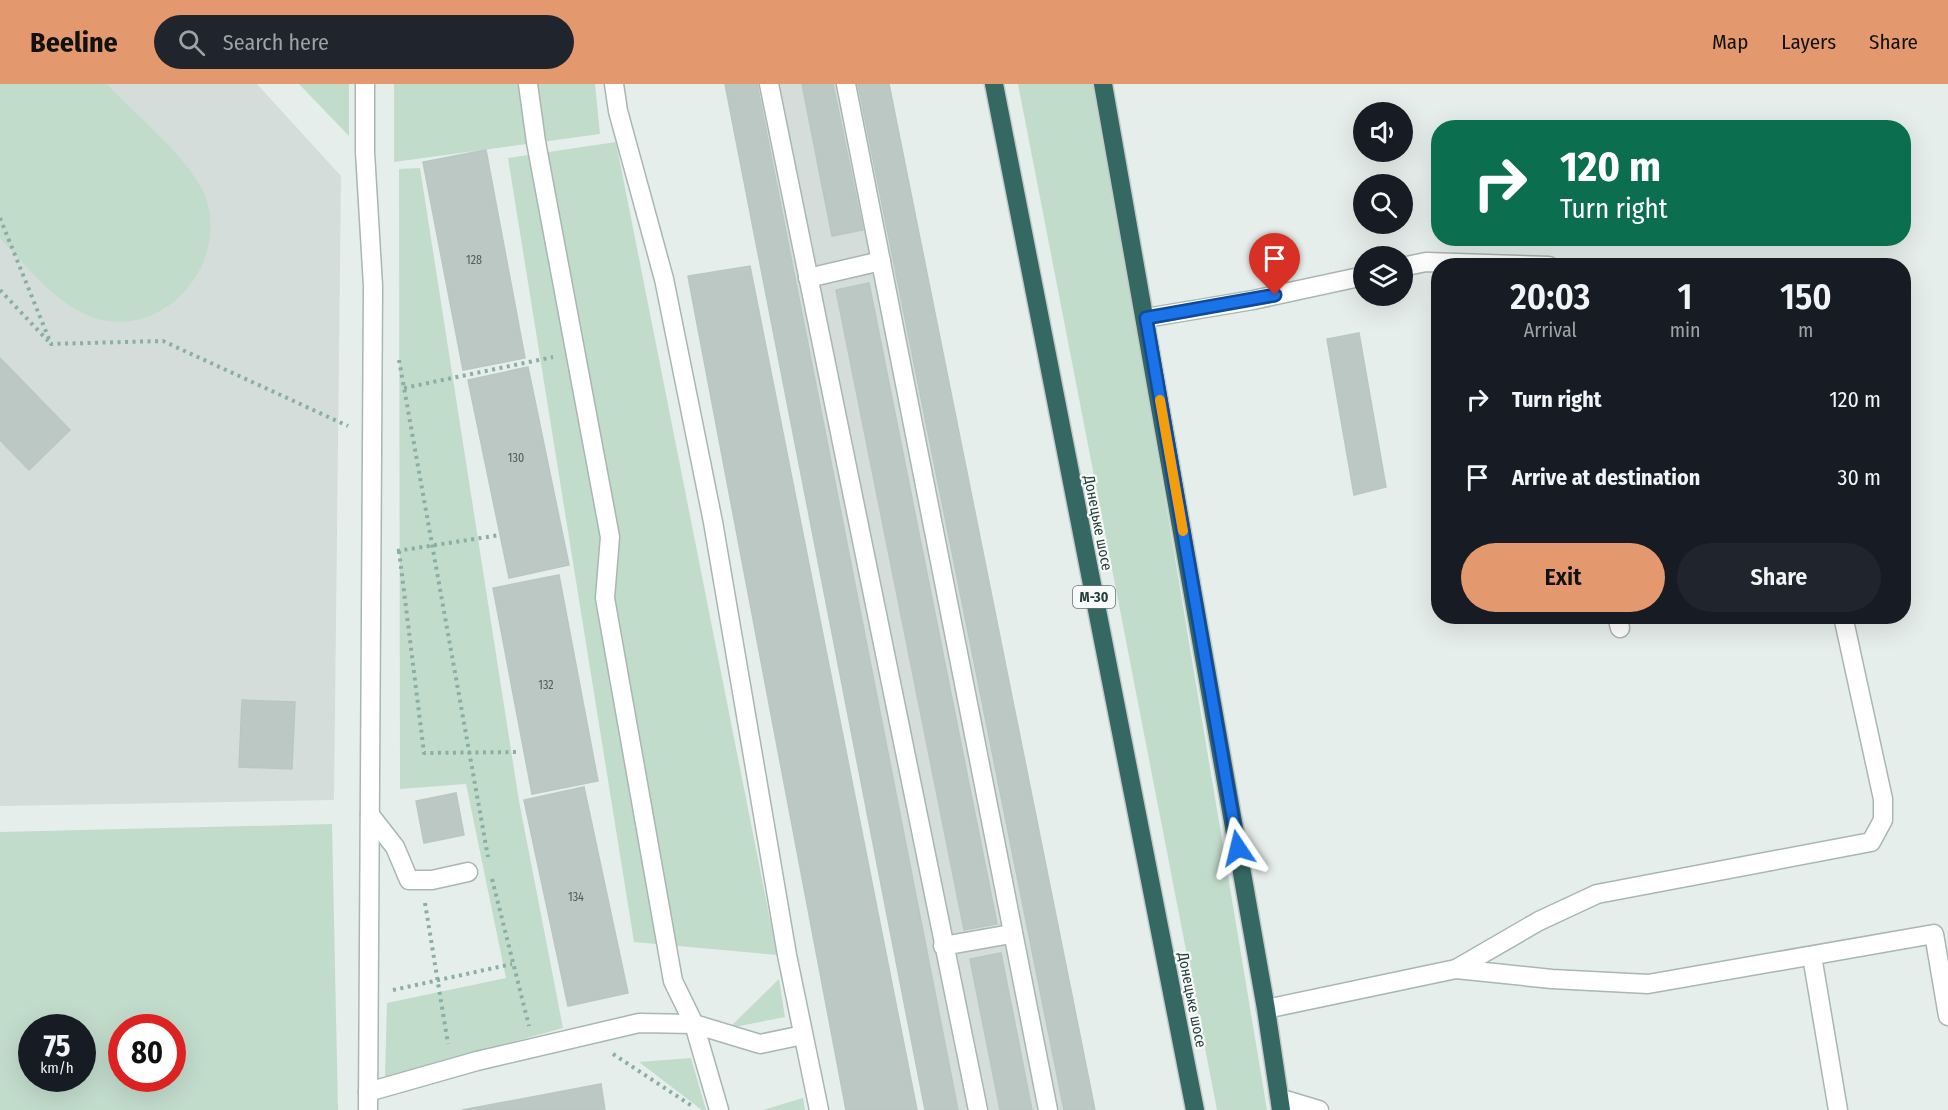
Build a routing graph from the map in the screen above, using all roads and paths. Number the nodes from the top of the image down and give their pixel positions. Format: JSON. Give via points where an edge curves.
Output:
{"nodes":[{"id":1,"x":365,"y":84,"type":"edge"},
{"id":2,"x":528,"y":84,"type":"edge"},
{"id":3,"x":614,"y":84,"type":"edge"},
{"id":4,"x":770,"y":84,"type":"edge"},
{"id":5,"x":846,"y":84,"type":"edge"},
{"id":6,"x":994,"y":84,"type":"edge"},
{"id":7,"x":1103,"y":84,"type":"edge"},
{"id":8,"x":0,"y":218,"type":"edge"},
{"id":9,"x":881,"y":261,"type":"junction"},
{"id":10,"x":1431,"y":262,"type":"edge"},
{"id":11,"x":1413,"y":265,"type":"edge"},
{"id":12,"x":808,"y":278,"type":"junction"},
{"id":13,"x":1353,"y":278,"type":"edge"},
{"id":14,"x":0,"y":290,"type":"edge"},
{"id":15,"x":1146,"y":318,"type":"junction"},
{"id":16,"x":51,"y":344,"type":"junction"},
{"id":17,"x":576,"y":352,"type":"junction"},
{"id":18,"x":398,"y":357,"type":"dead end"},
{"id":19,"x":404,"y":388,"type":"junction"},
{"id":20,"x":372,"y":437,"type":"junction"},
{"id":21,"x":500,"y":535,"type":"dead end"},
{"id":22,"x":433,"y":545,"type":"junction"},
{"id":23,"x":399,"y":550,"type":"junction"},
{"id":24,"x":371,"y":555,"type":"junction"},
{"id":25,"x":1845,"y":624,"type":"edge"},
{"id":26,"x":470,"y":752,"type":"junction"},
{"id":27,"x":519,"y":752,"type":"dead end"},
{"id":28,"x":370,"y":815,"type":"junction"},
{"id":29,"x":490,"y":865,"type":"dead end"},
{"id":30,"x":468,"y":872,"type":"dead end"},
{"id":31,"x":492,"y":876,"type":"dead end"},
{"id":32,"x":420,"y":880,"type":"junction"},
{"id":33,"x":1011,"y":934,"type":"junction"},
{"id":34,"x":943,"y":946,"type":"junction"},
{"id":35,"x":1812,"y":956,"type":"junction"},
{"id":36,"x":512,"y":964,"type":"junction"},
{"id":37,"x":1456,"y":969,"type":"junction"},
{"id":38,"x":439,"y":980,"type":"junction"},
{"id":39,"x":369,"y":995,"type":"junction"},
{"id":40,"x":1266,"y":1009,"type":"junction"},
{"id":41,"x":1948,"y":1016,"type":"edge"},
{"id":42,"x":694,"y":1024,"type":"junction"},
{"id":43,"x":803,"y":1035,"type":"junction"},
{"id":44,"x":585,"y":1036,"type":"junction"},
{"id":45,"x":534,"y":1047,"type":"junction"},
{"id":46,"x":452,"y":1068,"type":"junction"},
{"id":47,"x":368,"y":1101,"type":"edge"},
{"id":48,"x":1280,"y":1104,"type":"edge"},
{"id":49,"x":699,"y":1110,"type":"edge"},
{"id":50,"x":719,"y":1110,"type":"edge"},
{"id":51,"x":819,"y":1110,"type":"edge"},
{"id":52,"x":978,"y":1110,"type":"edge"},
{"id":53,"x":1048,"y":1110,"type":"edge"},
{"id":54,"x":1195,"y":1110,"type":"edge"},
{"id":55,"x":1319,"y":1110,"type":"edge"},
{"id":56,"x":1838,"y":1110,"type":"edge"}],
"edges":[{"from":1,"to":20,"type":"street","via":[[373,286]]},
{"from":2,"to":17,"type":"street"},
{"from":3,"to":43,"type":"street","via":[[664,279],[711,510]]},
{"from":4,"to":12,"type":"street"},
{"from":5,"to":9,"type":"street"},
{"from":6,"to":54,"type":"highway","name":"Донецьке шосе","number":"М-30"},
{"from":7,"to":15,"type":"highway"},
{"from":8,"to":16,"type":"path"},
{"from":9,"to":12,"type":"street"},
{"from":9,"to":33,"type":"street"},
{"from":10,"to":11,"type":"street"},
{"from":12,"to":34,"type":"street"},
{"from":13,"to":15,"type":"street"},
{"from":14,"to":16,"type":"path"},
{"from":15,"to":40,"type":"highway"},
{"from":16,"to":20,"type":"path","via":[[163,341]]},
{"from":17,"to":19,"type":"path"},
{"from":17,"to":42,"type":"street","via":[[610,537],[605,598],[673,981]]},
{"from":18,"to":19,"type":"path"},
{"from":19,"to":22,"type":"path"},
{"from":20,"to":24,"type":"street"},
{"from":21,"to":22,"type":"path"},
{"from":22,"to":23,"type":"path"},
{"from":22,"to":26,"type":"path"},
{"from":23,"to":24,"type":"path"},
{"from":23,"to":26,"type":"path","via":[[424,753]]},
{"from":24,"to":28,"type":"street"},
{"from":25,"to":37,"type":"street","via":[[1883,799],[1883,820],[1871,842],[1597,894],[1539,921]]},
{"from":26,"to":27,"type":"path"},
{"from":26,"to":29,"type":"path"},
{"from":28,"to":32,"type":"street","via":[[394,847],[409,880]]},
{"from":28,"to":39,"type":"street"},
{"from":30,"to":32,"type":"street"},
{"from":31,"to":36,"type":"path"},
{"from":32,"to":38,"type":"path"},
{"from":33,"to":34,"type":"street"},
{"from":33,"to":53,"type":"street"},
{"from":34,"to":52,"type":"street"},
{"from":35,"to":37,"type":"street","via":[[1647,984],[1552,980]]},
{"from":35,"to":41,"type":"street","via":[[1934,934]]},
{"from":35,"to":56,"type":"street"},
{"from":36,"to":38,"type":"path"},
{"from":36,"to":45,"type":"path"},
{"from":37,"to":40,"type":"street"},
{"from":38,"to":39,"type":"path"},
{"from":38,"to":46,"type":"path"},
{"from":39,"to":47,"type":"street"},
{"from":40,"to":48,"type":"highway"},
{"from":42,"to":43,"type":"street","via":[[760,1044]]},
{"from":42,"to":44,"type":"street","via":[[639,1023]]},
{"from":42,"to":50,"type":"street"},
{"from":43,"to":51,"type":"street"},
{"from":44,"to":45,"type":"street"},
{"from":44,"to":49,"type":"path"},
{"from":45,"to":46,"type":"street"},
{"from":46,"to":47,"type":"street"},
{"from":48,"to":55,"type":"street"}]}
